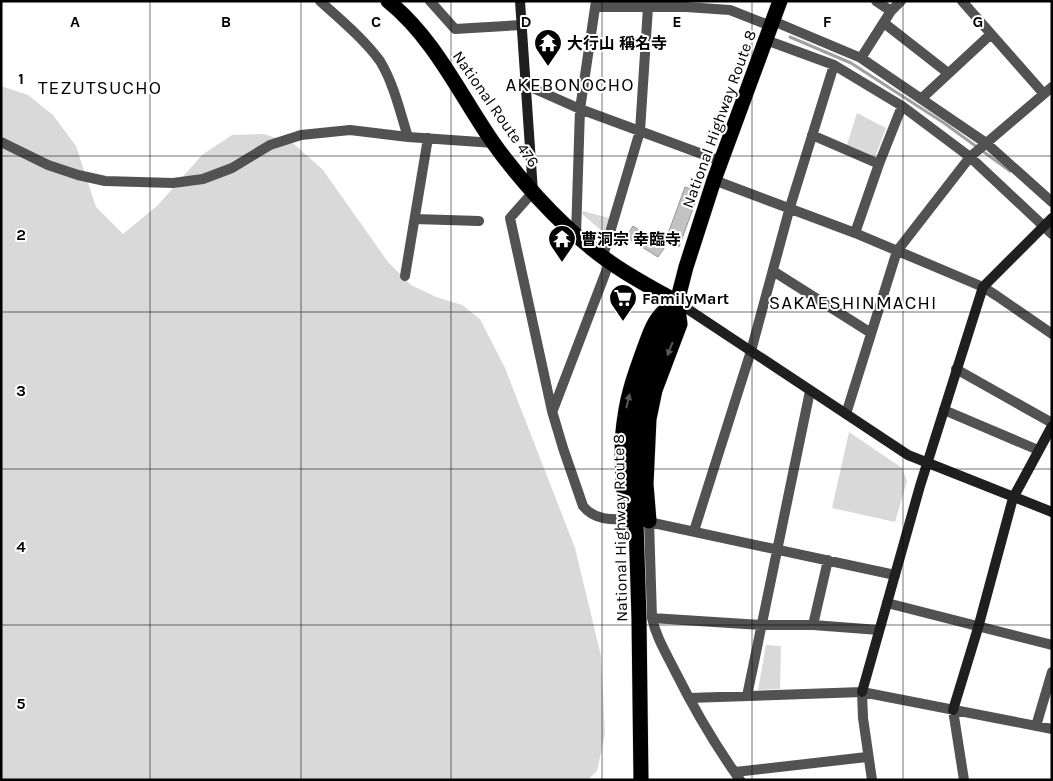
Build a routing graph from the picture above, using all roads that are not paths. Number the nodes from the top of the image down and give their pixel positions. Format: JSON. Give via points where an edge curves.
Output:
{"nodes":[{"id":1,"x":320,"y":1,"type":"edge"},
{"id":2,"x":388,"y":1,"type":"edge"},
{"id":3,"x":430,"y":1,"type":"edge"},
{"id":4,"x":520,"y":1,"type":"edge"},
{"id":5,"x":780,"y":1,"type":"edge"},
{"id":6,"x":876,"y":1,"type":"edge"},
{"id":7,"x":901,"y":1,"type":"edge"},
{"id":8,"x":962,"y":1,"type":"edge"},
{"id":9,"x":596,"y":4,"type":"edge"},
{"id":10,"x":731,"y":6,"type":"edge"},
{"id":11,"x":648,"y":7,"type":"junction"},
{"id":12,"x":891,"y":11,"type":"junction"},
{"id":13,"x":884,"y":23,"type":"junction"},
{"id":14,"x":522,"y":26,"type":"junction"},
{"id":15,"x":770,"y":29,"type":"junction"},
{"id":16,"x":991,"y":34,"type":"junction"},
{"id":17,"x":860,"y":58,"type":"junction"},
{"id":18,"x":834,"y":65,"type":"junction"},
{"id":19,"x":948,"y":73,"type":"junction"},
{"id":20,"x":526,"y":85,"type":"junction"},
{"id":21,"x":1048,"y":90,"type":"edge"},
{"id":22,"x":921,"y":99,"type":"junction"},
{"id":23,"x":902,"y":106,"type":"junction"},
{"id":24,"x":580,"y":109,"type":"junction"},
{"id":25,"x":640,"y":131,"type":"junction"},
{"id":26,"x":812,"y":135,"type":"junction"},
{"id":27,"x":408,"y":137,"type":"junction"},
{"id":28,"x":428,"y":138,"type":"junction"},
{"id":29,"x":1,"y":142,"type":"edge"},
{"id":30,"x":494,"y":143,"type":"junction"},
{"id":31,"x":986,"y":143,"type":"junction"},
{"id":32,"x":970,"y":157,"type":"junction"},
{"id":33,"x":721,"y":161,"type":"junction"},
{"id":34,"x":879,"y":164,"type":"junction"},
{"id":35,"x":714,"y":180,"type":"junction"},
{"id":36,"x":532,"y":192,"type":"junction"},
{"id":37,"x":1052,"y":202,"type":"edge"},
{"id":38,"x":790,"y":208,"type":"junction"},
{"id":39,"x":1052,"y":218,"type":"edge"},
{"id":40,"x":415,"y":219,"type":"junction"},
{"id":41,"x":479,"y":221,"type":"dead end"},
{"id":42,"x":1044,"y":226,"type":"junction"},
{"id":43,"x":855,"y":233,"type":"junction"},
{"id":44,"x":1052,"y":234,"type":"edge"},
{"id":45,"x":576,"y":235,"type":"junction"},
{"id":46,"x":897,"y":251,"type":"junction"},
{"id":47,"x":606,"y":259,"type":"junction"},
{"id":48,"x":772,"y":271,"type":"junction"},
{"id":49,"x":405,"y":276,"type":"dead end"},
{"id":50,"x":982,"y":287,"type":"junction"},
{"id":51,"x":677,"y":302,"type":"junction"},
{"id":52,"x":871,"y":333,"type":"junction"},
{"id":53,"x":1052,"y":334,"type":"edge"},
{"id":54,"x":751,"y":351,"type":"junction"},
{"id":55,"x":956,"y":369,"type":"junction"},
{"id":56,"x":810,"y":391,"type":"junction"},
{"id":57,"x":944,"y":410,"type":"junction"},
{"id":58,"x":552,"y":411,"type":"junction"},
{"id":59,"x":846,"y":414,"type":"junction"},
{"id":60,"x":1052,"y":424,"type":"edge"},
{"id":61,"x":1038,"y":450,"type":"junction"},
{"id":62,"x":927,"y":463,"type":"junction"},
{"id":63,"x":1013,"y":498,"type":"junction"},
{"id":64,"x":1052,"y":512,"type":"edge"},
{"id":65,"x":627,"y":520,"type":"junction"},
{"id":66,"x":645,"y":521,"type":"junction"},
{"id":67,"x":694,"y":531,"type":"junction"},
{"id":68,"x":624,"y":545,"type":"dead end"},
{"id":69,"x":776,"y":549,"type":"junction"},
{"id":70,"x":828,"y":560,"type":"junction"},
{"id":71,"x":895,"y":575,"type":"junction"},
{"id":72,"x":887,"y":603,"type":"junction"},
{"id":73,"x":645,"y":618,"type":"junction"},
{"id":74,"x":762,"y":625,"type":"junction"},
{"id":75,"x":813,"y":625,"type":"junction"},
{"id":76,"x":978,"y":628,"type":"junction"},
{"id":77,"x":879,"y":630,"type":"junction"},
{"id":78,"x":1052,"y":645,"type":"edge"},
{"id":79,"x":1052,"y":672,"type":"edge"},
{"id":80,"x":862,"y":692,"type":"junction"},
{"id":81,"x":746,"y":696,"type":"junction"},
{"id":82,"x":688,"y":698,"type":"junction"},
{"id":83,"x":953,"y":710,"type":"junction"},
{"id":84,"x":1036,"y":726,"type":"junction"},
{"id":85,"x":1052,"y":729,"type":"edge"},
{"id":86,"x":867,"y":757,"type":"junction"},
{"id":87,"x":737,"y":776,"type":"edge"},
{"id":88,"x":641,"y":780,"type":"edge"},
{"id":89,"x":872,"y":780,"type":"edge"},
{"id":90,"x":964,"y":780,"type":"edge"}],
"edges":[{"from":1,"to":27,"type":"street","via":[[380,62]]},
{"from":2,"to":30,"type":"highway","name":"National Route 476","via":[[425,39]]},
{"from":3,"to":14,"type":"street","via":[[455,29]]},
{"from":4,"to":14,"type":"street"},
{"from":5,"to":15,"type":"highway","name":"National Highway Route 8"},
{"from":6,"to":12,"type":"street"},
{"from":7,"to":12,"type":"street"},
{"from":8,"to":16,"type":"street"},
{"from":9,"to":11,"type":"street"},
{"from":9,"to":24,"type":"street"},
{"from":10,"to":11,"type":"street"},
{"from":10,"to":15,"type":"street"},
{"from":11,"to":25,"type":"street"},
{"from":12,"to":13,"type":"street"},
{"from":13,"to":17,"type":"street"},
{"from":13,"to":19,"type":"street"},
{"from":14,"to":20,"type":"street"},
{"from":15,"to":17,"type":"street"},
{"from":15,"to":18,"type":"street"},
{"from":15,"to":33,"type":"highway","name":"National Highway Route 8"},
{"from":16,"to":19,"type":"street"},
{"from":16,"to":21,"type":"street"},
{"from":17,"to":22,"type":"street"},
{"from":18,"to":23,"type":"street"},
{"from":18,"to":26,"type":"street"},
{"from":19,"to":22,"type":"street"},
{"from":20,"to":24,"type":"street"},
{"from":20,"to":36,"type":"street"},
{"from":21,"to":31,"type":"street"},
{"from":22,"to":31,"type":"street"},
{"from":23,"to":32,"type":"street"},
{"from":23,"to":34,"type":"street"},
{"from":24,"to":25,"type":"street"},
{"from":24,"to":45,"type":"street"},
{"from":25,"to":33,"type":"street"},
{"from":25,"to":47,"type":"street"},
{"from":26,"to":34,"type":"street"},
{"from":26,"to":38,"type":"street"},
{"from":27,"to":28,"type":"street"},
{"from":27,"to":29,"type":"street","via":[[350,130],[301,135],[270,145],[232,168],[203,179],[173,183],[105,181],[78,175],[48,166]]},
{"from":28,"to":30,"type":"street"},
{"from":28,"to":40,"type":"street"},
{"from":30,"to":36,"type":"highway","name":"National Route 476"},
{"from":31,"to":32,"type":"street"},
{"from":31,"to":37,"type":"street"},
{"from":32,"to":42,"type":"street"},
{"from":32,"to":46,"type":"street"},
{"from":33,"to":35,"type":"highway","name":"National Highway Route 8"},
{"from":34,"to":43,"type":"street"},
{"from":35,"to":38,"type":"street"},
{"from":35,"to":51,"type":"highway","name":"National Highway Route 8"},
{"from":36,"to":45,"type":"highway","name":"National Route 476"},
{"from":36,"to":58,"type":"street","via":[[510,218]]},
{"from":38,"to":43,"type":"street"},
{"from":38,"to":48,"type":"street"},
{"from":39,"to":42,"type":"street"},
{"from":40,"to":41,"type":"street"},
{"from":40,"to":49,"type":"street"},
{"from":42,"to":44,"type":"street"},
{"from":42,"to":50,"type":"street"},
{"from":43,"to":46,"type":"street"},
{"from":45,"to":47,"type":"highway","name":"National Route 476"},
{"from":46,"to":50,"type":"street"},
{"from":46,"to":52,"type":"street"},
{"from":47,"to":51,"type":"highway","name":"National Route 476"},
{"from":47,"to":58,"type":"street"},
{"from":48,"to":52,"type":"street"},
{"from":48,"to":54,"type":"street"},
{"from":50,"to":53,"type":"street"},
{"from":50,"to":55,"type":"street"},
{"from":51,"to":54,"type":"street"},
{"from":65,"to":51,"type":"highway","one_way":true,"via":[[622,453],[624,416],[633,379],[653,325],[660,313]]},
{"from":51,"to":66,"type":"highway","one_way":true,"via":[[680,324],[655,390],[649,419]]},
{"from":51,"to":73,"type":"highway","name":"National Highway Route 8","via":[[654,356],[637,419],[634,457]]},
{"from":52,"to":59,"type":"street"},
{"from":54,"to":56,"type":"street"},
{"from":54,"to":67,"type":"street"},
{"from":55,"to":57,"type":"street"},
{"from":55,"to":60,"type":"street"},
{"from":56,"to":59,"type":"street"},
{"from":56,"to":69,"type":"street"},
{"from":57,"to":61,"type":"street"},
{"from":57,"to":62,"type":"street"},
{"from":58,"to":65,"type":"street","via":[[582,506],[596,517]]},
{"from":59,"to":62,"type":"street","via":[[908,455]]},
{"from":60,"to":61,"type":"street"},
{"from":61,"to":63,"type":"street"},
{"from":62,"to":63,"type":"street"},
{"from":62,"to":71,"type":"street"},
{"from":63,"to":64,"type":"street"},
{"from":63,"to":76,"type":"street"},
{"from":65,"to":68,"type":"lane"},
{"from":66,"to":67,"type":"street"},
{"from":66,"to":73,"type":"street"},
{"from":67,"to":69,"type":"street"},
{"from":69,"to":70,"type":"street"},
{"from":69,"to":74,"type":"street"},
{"from":70,"to":71,"type":"street"},
{"from":70,"to":75,"type":"street"},
{"from":71,"to":72,"type":"street"},
{"from":72,"to":76,"type":"street"},
{"from":72,"to":77,"type":"street"},
{"from":73,"to":74,"type":"street"},
{"from":73,"to":82,"type":"street","via":[[655,631]]},
{"from":73,"to":88,"type":"highway","name":"National Highway Route 8","via":[[638,666]]},
{"from":74,"to":75,"type":"street"},
{"from":74,"to":81,"type":"street"},
{"from":75,"to":77,"type":"street"},
{"from":76,"to":78,"type":"street"},
{"from":76,"to":83,"type":"street"},
{"from":77,"to":80,"type":"street"},
{"from":79,"to":84,"type":"street"},
{"from":80,"to":81,"type":"street"},
{"from":80,"to":83,"type":"street"},
{"from":80,"to":86,"type":"street"},
{"from":81,"to":82,"type":"street"},
{"from":82,"to":87,"type":"street"},
{"from":83,"to":84,"type":"street"},
{"from":83,"to":90,"type":"street"},
{"from":84,"to":85,"type":"street"},
{"from":86,"to":87,"type":"street"},
{"from":86,"to":89,"type":"street"}]}
